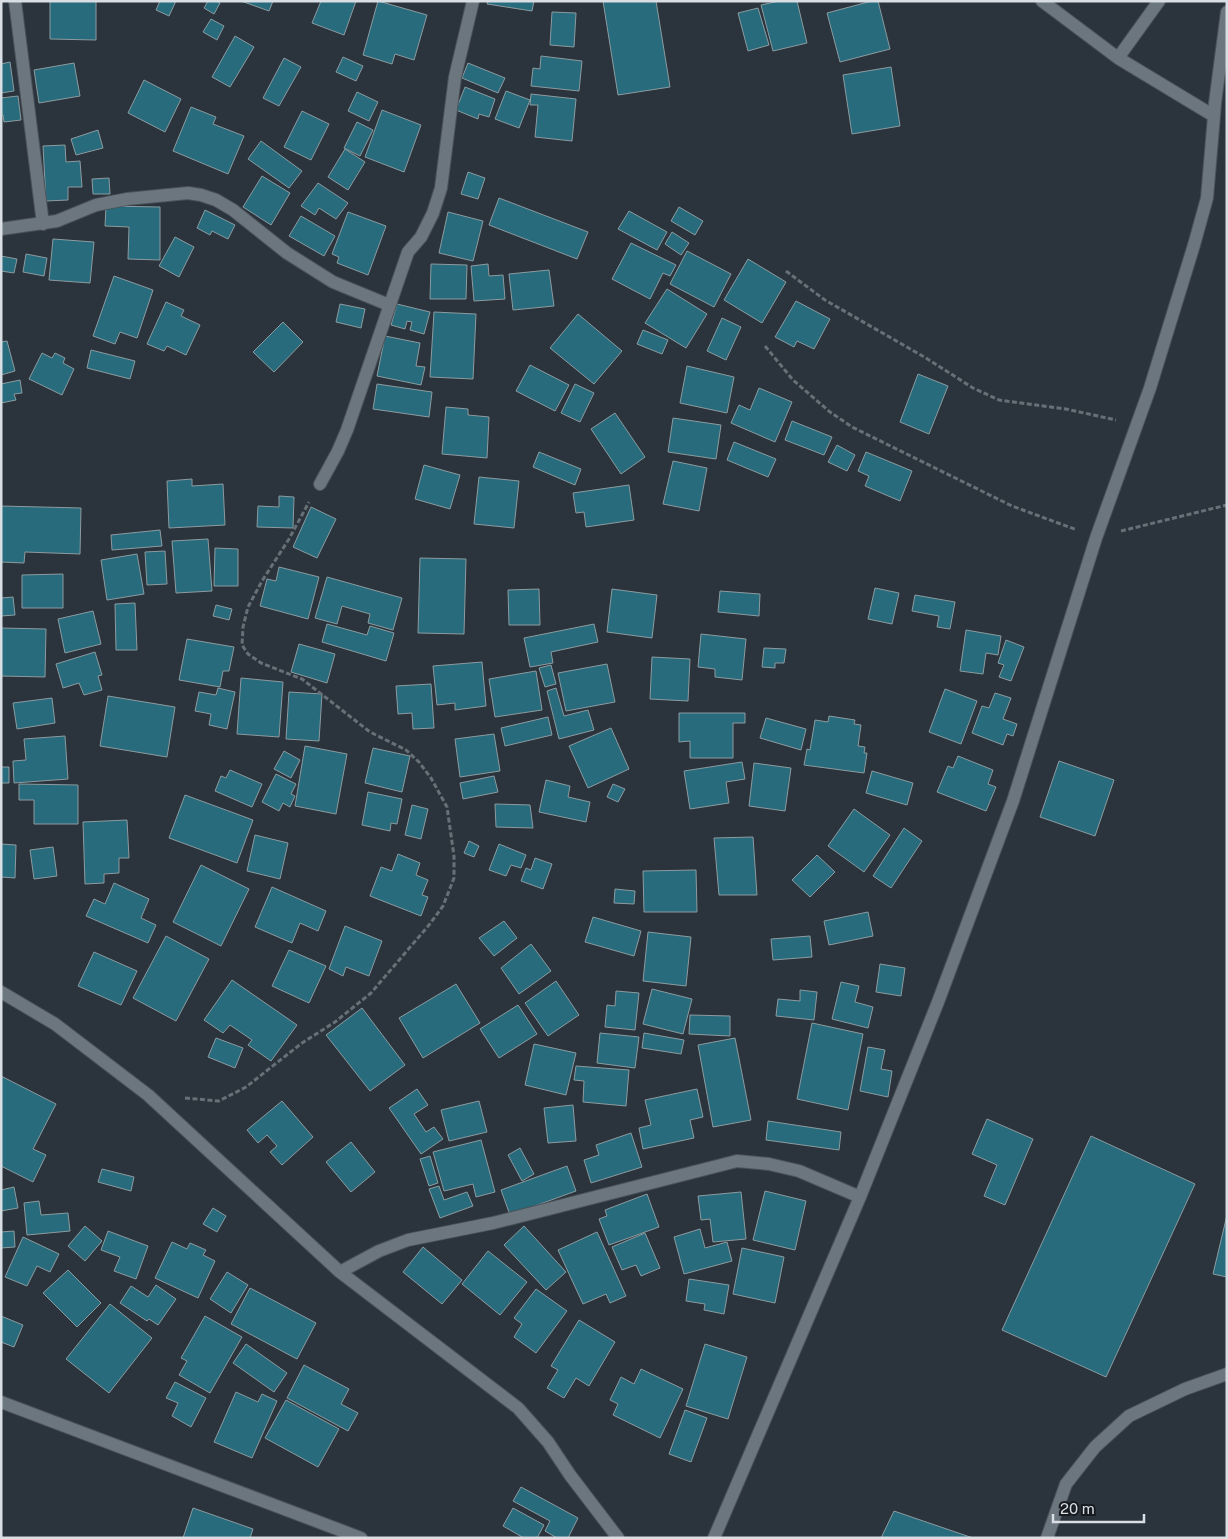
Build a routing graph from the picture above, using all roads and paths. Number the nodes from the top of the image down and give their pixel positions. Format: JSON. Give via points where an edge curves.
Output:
{"nodes":[{"id":1,"x":16,"y":1,"type":"edge"},
{"id":2,"x":473,"y":1,"type":"edge"},
{"id":3,"x":1042,"y":1,"type":"edge"},
{"id":4,"x":1159,"y":1,"type":"edge"},
{"id":5,"x":1227,"y":12,"type":"edge"},
{"id":6,"x":1118,"y":58,"type":"junction"},
{"id":7,"x":1214,"y":116,"type":"junction"},
{"id":8,"x":43,"y":224,"type":"junction"},
{"id":9,"x":1,"y":229,"type":"edge"},
{"id":10,"x":786,"y":271,"type":"dead end"},
{"id":11,"x":389,"y":305,"type":"junction"},
{"id":12,"x":765,"y":346,"type":"dead end"},
{"id":13,"x":1136,"y":424,"type":"junction"},
{"id":14,"x":320,"y":484,"type":"joint"},
{"id":15,"x":1227,"y":505,"type":"edge"},
{"id":16,"x":1096,"y":538,"type":"junction"},
{"id":17,"x":1,"y":992,"type":"edge"},
{"id":18,"x":148,"y":1095,"type":"junction"},
{"id":19,"x":860,"y":1197,"type":"junction"},
{"id":20,"x":340,"y":1272,"type":"junction"},
{"id":21,"x":1227,"y":1374,"type":"edge"},
{"id":22,"x":1,"y":1402,"type":"edge"},
{"id":23,"x":361,"y":1538,"type":"edge"},
{"id":24,"x":618,"y":1538,"type":"edge"},
{"id":25,"x":714,"y":1538,"type":"edge"},
{"id":26,"x":1047,"y":1538,"type":"edge"}],
"edges":[{"from":1,"to":8,"type":"street"},
{"from":2,"to":11,"type":"street","via":[[455,77],[441,188],[433,214],[421,237],[408,252]]},
{"from":3,"to":6,"type":"street"},
{"from":4,"to":6,"type":"street"},
{"from":5,"to":7,"type":"street"},
{"from":6,"to":7,"type":"street"},
{"from":7,"to":13,"type":"street","via":[[1206,198],[1150,388]]},
{"from":8,"to":9,"type":"street"},
{"from":8,"to":11,"type":"street","via":[[126,199],[188,193],[201,195],[233,210],[287,252],[333,282]]},
{"from":10,"to":13,"type":"path","via":[[825,300],[999,400],[1066,409]]},
{"from":11,"to":14,"type":"street","via":[[347,430]]},
{"from":12,"to":16,"type":"path","via":[[793,380],[852,427],[1012,506]]},
{"from":13,"to":16,"type":"street"},
{"from":14,"to":18,"type":"path","via":[[248,607],[242,627],[242,645],[248,654],[261,662],[302,679],[370,732],[406,750],[419,762],[447,807],[454,878],[434,919],[371,993],[246,1087],[219,1101]]},
{"from":15,"to":16,"type":"path"},
{"from":16,"to":19,"type":"street","via":[[1013,801]]},
{"from":17,"to":18,"type":"street","via":[[55,1024]]},
{"from":18,"to":20,"type":"street"},
{"from":19,"to":20,"type":"street","via":[[799,1171],[737,1161],[493,1223],[408,1240]]},
{"from":19,"to":25,"type":"street"},
{"from":20,"to":24,"type":"street","via":[[518,1408],[548,1442]]},
{"from":21,"to":26,"type":"street","via":[[1185,1389],[1122,1422],[1095,1447],[1066,1484]]},
{"from":22,"to":23,"type":"street"}]}
